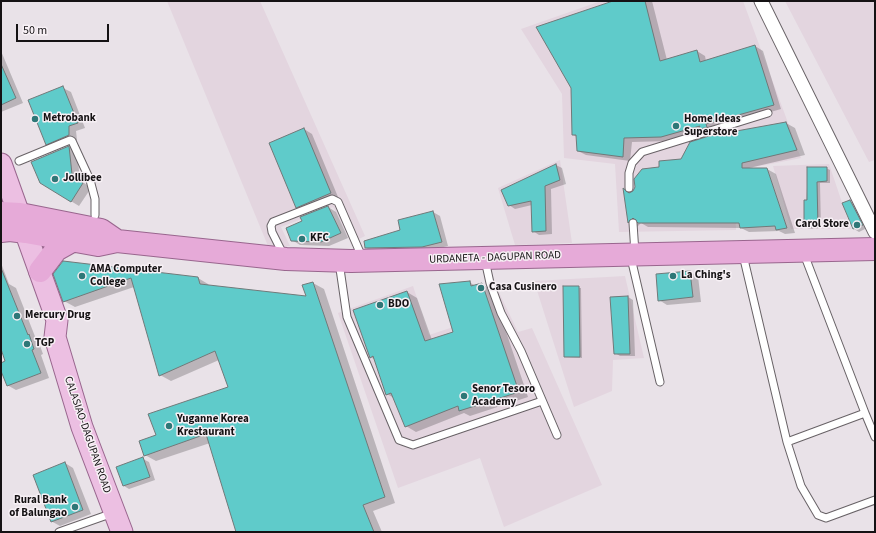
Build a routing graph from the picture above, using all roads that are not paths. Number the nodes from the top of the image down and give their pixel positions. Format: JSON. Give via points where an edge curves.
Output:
{"nodes":[{"id":1,"x":760,"y":1,"type":"edge"},
{"id":2,"x":768,"y":112,"type":"dead end"},
{"id":3,"x":10,"y":162,"type":"edge"},
{"id":4,"x":629,"y":188,"type":"dead end"},
{"id":5,"x":95,"y":215,"type":"dead end"},
{"id":6,"x":9,"y":220,"type":"edge"},
{"id":7,"x":632,"y":223,"type":"dead end"},
{"id":8,"x":875,"y":232,"type":"edge"},
{"id":9,"x":72,"y":241,"type":"junction"},
{"id":10,"x":117,"y":241,"type":"junction"},
{"id":11,"x":875,"y":249,"type":"edge"},
{"id":12,"x":803,"y":250,"type":"junction"},
{"id":13,"x":742,"y":252,"type":"junction"},
{"id":14,"x":632,"y":253,"type":"junction"},
{"id":15,"x":286,"y":259,"type":"junction"},
{"id":16,"x":485,"y":259,"type":"junction"},
{"id":17,"x":339,"y":261,"type":"junction"},
{"id":18,"x":364,"y":261,"type":"junction"},
{"id":19,"x":40,"y":271,"type":"junction"},
{"id":20,"x":55,"y":337,"type":"junction"},
{"id":21,"x":660,"y":382,"type":"dead end"},
{"id":22,"x":542,"y":401,"type":"junction"},
{"id":23,"x":865,"y":413,"type":"junction"},
{"id":24,"x":557,"y":435,"type":"dead end"},
{"id":25,"x":875,"y":437,"type":"edge"},
{"id":26,"x":787,"y":442,"type":"junction"},
{"id":27,"x":875,"y":500,"type":"edge"},
{"id":28,"x":114,"y":512,"type":"junction"},
{"id":29,"x":58,"y":532,"type":"edge"},
{"id":30,"x":122,"y":532,"type":"edge"}],
"edges":[{"from":1,"to":8,"type":"street"},
{"from":2,"to":4,"type":"lane","via":[[642,152],[632,163]]},
{"from":3,"to":5,"type":"lane","via":[[72,141],[90,180],[95,199]]},
{"from":3,"to":6,"type":"main road"},
{"from":6,"to":9,"type":"highway","name":"URDANETA - DAGUPAN ROAD"},
{"from":6,"to":10,"type":"highway","name":"URDANETA - DAGUPAN ROAD","via":[[101,230]]},
{"from":6,"to":19,"type":"main road","name":"CALASIAO-DAGUPAN ROAD"},
{"from":6,"to":20,"type":"main road","name":"CALASIAO-DAGUPAN ROAD","via":[[43,324]]},
{"from":7,"to":14,"type":"lane"},
{"from":9,"to":10,"type":"highway","name":"URDANETA - DAGUPAN ROAD","via":[[98,245]]},
{"from":9,"to":19,"type":"highway","via":[[56,250]]},
{"from":10,"to":15,"type":"highway","name":"URDANETA - DAGUPAN ROAD"},
{"from":11,"to":12,"type":"highway","name":"URDANETA - DAGUPAN ROAD"},
{"from":12,"to":13,"type":"highway","name":"URDANETA - DAGUPAN ROAD"},
{"from":12,"to":23,"type":"lane"},
{"from":13,"to":14,"type":"highway","name":"URDANETA - DAGUPAN ROAD"},
{"from":13,"to":26,"type":"lane"},
{"from":14,"to":16,"type":"highway","name":"URDANETA - DAGUPAN ROAD"},
{"from":14,"to":21,"type":"lane"},
{"from":15,"to":17,"type":"highway","name":"URDANETA - DAGUPAN ROAD"},
{"from":15,"to":18,"type":"lane","via":[[272,232],[273,222],[332,199],[338,202]]},
{"from":16,"to":18,"type":"highway","name":"URDANETA - DAGUPAN ROAD"},
{"from":16,"to":22,"type":"lane","via":[[490,283],[501,313],[521,351]]},
{"from":17,"to":18,"type":"highway","name":"URDANETA - DAGUPAN ROAD"},
{"from":17,"to":22,"type":"lane","via":[[347,317],[399,440],[413,445]]},
{"from":19,"to":20,"type":"main road","name":"CALASIAO-DAGUPAN ROAD","via":[[57,320]]},
{"from":20,"to":28,"type":"main road","name":"CALASIAO-DAGUPAN ROAD","via":[[82,427]]},
{"from":22,"to":24,"type":"lane"},
{"from":23,"to":25,"type":"lane"},
{"from":23,"to":26,"type":"lane"},
{"from":26,"to":27,"type":"lane","via":[[801,486],[818,515],[826,518]]},
{"from":28,"to":29,"type":"lane"},
{"from":28,"to":30,"type":"main road","name":"CALASIAO-DAGUPAN ROAD"}]}
